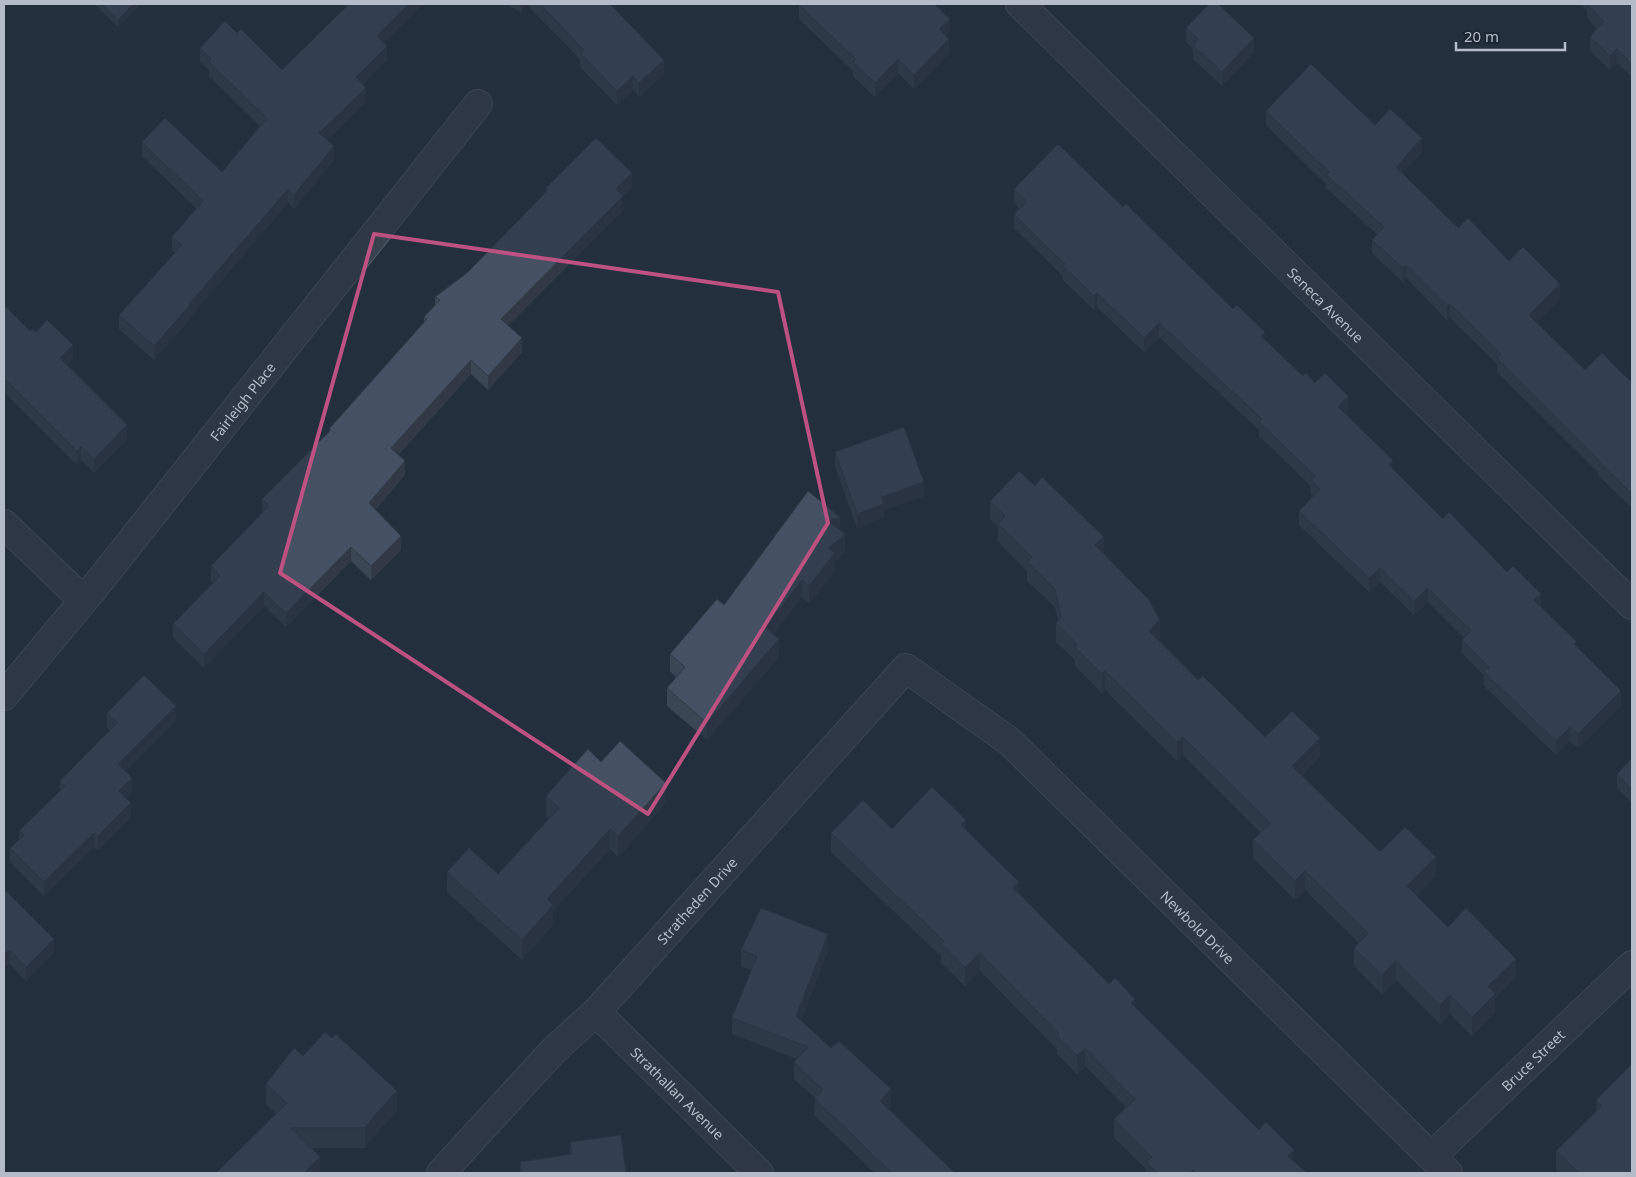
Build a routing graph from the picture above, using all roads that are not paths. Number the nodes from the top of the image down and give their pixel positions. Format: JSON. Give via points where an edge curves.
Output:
{"nodes":[{"id":1,"x":1020,"y":4,"type":"edge"},
{"id":2,"x":478,"y":104,"type":"dead end"},
{"id":3,"x":4,"y":524,"type":"edge"},
{"id":4,"x":83,"y":600,"type":"junction"},
{"id":5,"x":1632,"y":605,"type":"edge"},
{"id":6,"x":4,"y":696,"type":"edge"},
{"id":7,"x":956,"y":703,"type":"joint"},
{"id":8,"x":1632,"y":964,"type":"edge"},
{"id":9,"x":596,"y":1012,"type":"junction"},
{"id":10,"x":1440,"y":1165,"type":"edge"},
{"id":11,"x":441,"y":1173,"type":"edge"},
{"id":12,"x":759,"y":1173,"type":"edge"}],
"edges":[{"from":1,"to":5,"type":"street","name":"Seneca Avenue"},
{"from":2,"to":4,"type":"street","name":"Fairleigh Place"},
{"from":3,"to":4,"type":"street"},
{"from":4,"to":6,"type":"street","name":"Fairleigh Place"},
{"from":7,"to":9,"type":"street","name":"Stratheden Drive","via":[[906,668]]},
{"from":7,"to":10,"type":"street","name":"Newbold Drive","via":[[1009,741]]},
{"from":8,"to":10,"type":"street","name":"Bruce Street"},
{"from":9,"to":11,"type":"street","name":"Stratheden Drive","via":[[554,1050]]},
{"from":9,"to":12,"type":"street","name":"Strathallan Avenue"}]}
